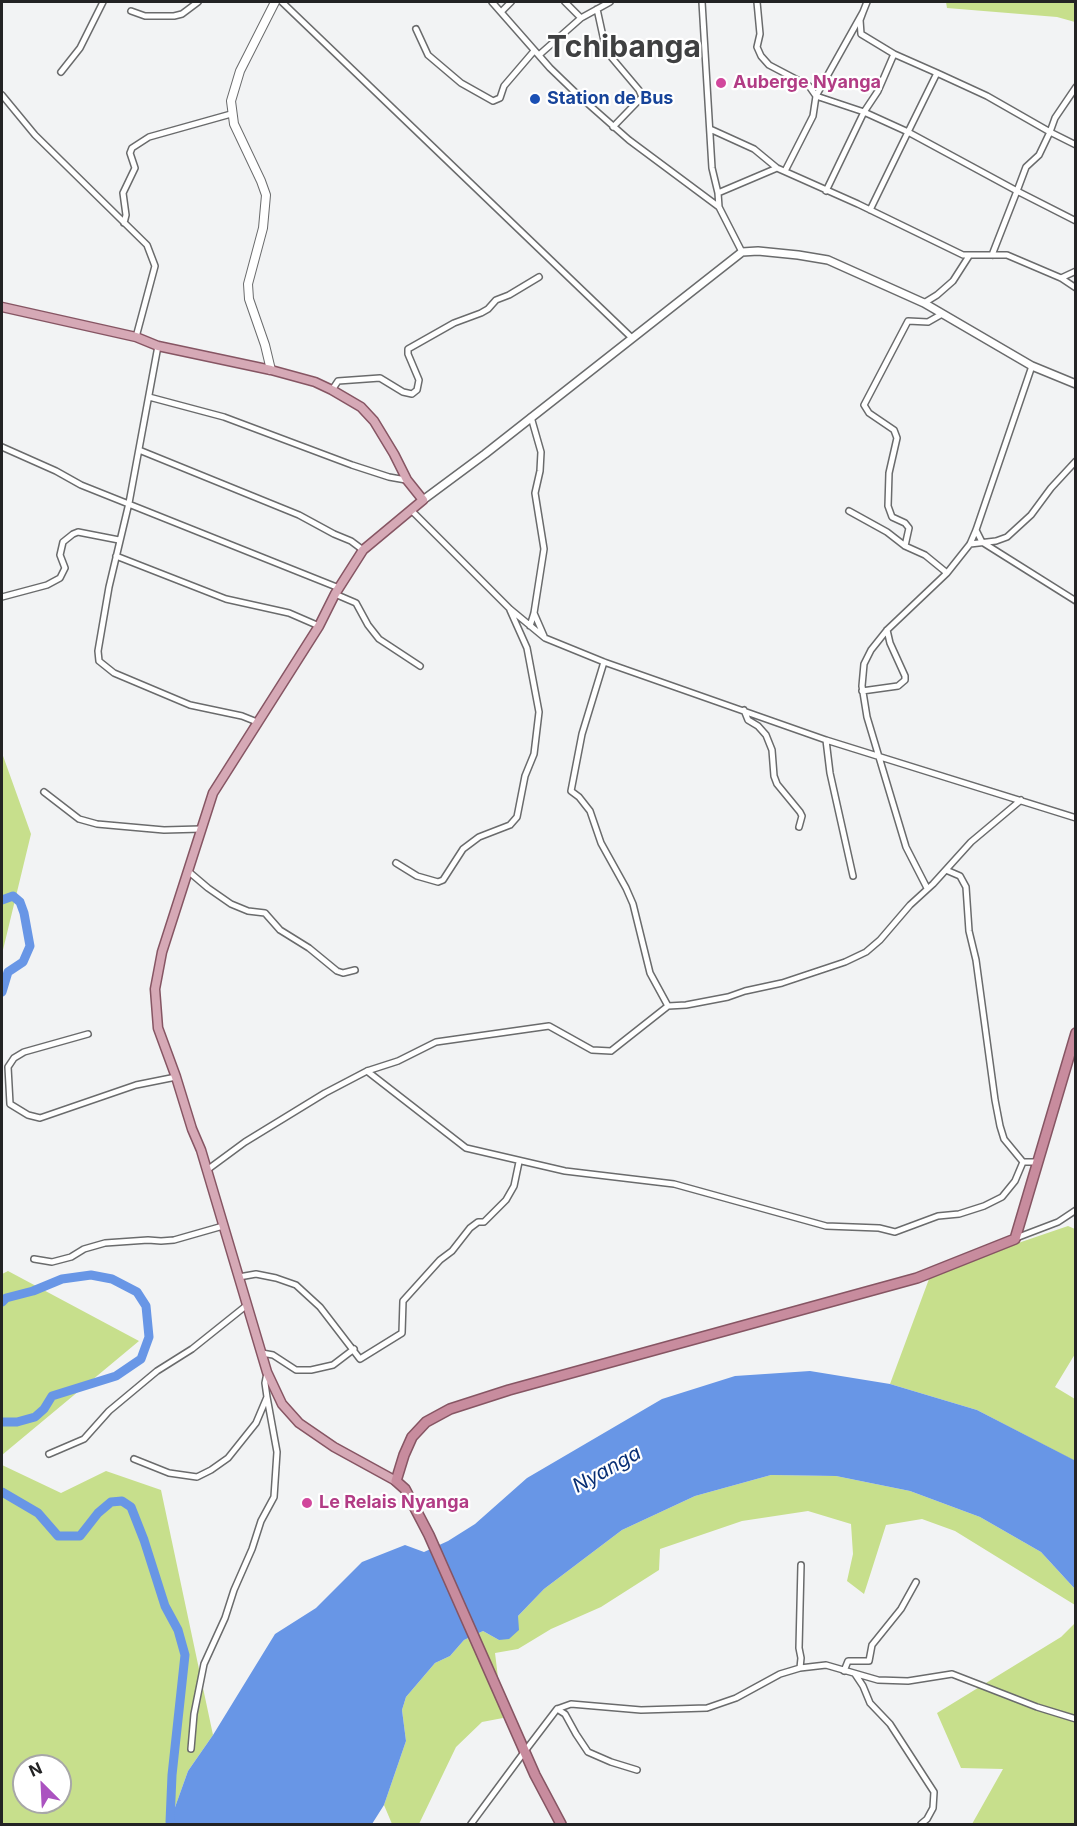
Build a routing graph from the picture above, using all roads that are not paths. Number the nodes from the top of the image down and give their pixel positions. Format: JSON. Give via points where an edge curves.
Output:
{"nodes":[{"id":1,"x":103,"y":2,"type":"edge"},
{"id":2,"x":198,"y":2,"type":"edge"},
{"id":3,"x":275,"y":2,"type":"edge"},
{"id":4,"x":282,"y":2,"type":"edge"},
{"id":5,"x":492,"y":2,"type":"edge"},
{"id":6,"x":511,"y":2,"type":"edge"},
{"id":7,"x":565,"y":2,"type":"edge"},
{"id":8,"x":610,"y":2,"type":"edge"},
{"id":9,"x":702,"y":2,"type":"edge"},
{"id":10,"x":757,"y":2,"type":"edge"},
{"id":11,"x":867,"y":2,"type":"edge"},
{"id":12,"x":597,"y":9,"type":"junction"},
{"id":13,"x":131,"y":11,"type":"dead end"},
{"id":14,"x":501,"y":12,"type":"junction"},
{"id":15,"x":863,"y":12,"type":"junction"},
{"id":16,"x":581,"y":18,"type":"junction"},
{"id":17,"x":416,"y":29,"type":"dead end"},
{"id":18,"x":537,"y":53,"type":"junction"},
{"id":19,"x":894,"y":54,"type":"junction"},
{"id":20,"x":61,"y":72,"type":"dead end"},
{"id":21,"x":937,"y":73,"type":"junction"},
{"id":22,"x":1076,"y":87,"type":"edge"},
{"id":23,"x":2,"y":95,"type":"edge"},
{"id":24,"x":816,"y":96,"type":"junction"},
{"id":25,"x":864,"y":112,"type":"junction"},
{"id":26,"x":231,"y":114,"type":"junction"},
{"id":27,"x":613,"y":127,"type":"junction"},
{"id":28,"x":710,"y":129,"type":"junction"},
{"id":29,"x":908,"y":132,"type":"junction"},
{"id":30,"x":1050,"y":132,"type":"junction"},
{"id":31,"x":1076,"y":145,"type":"edge"},
{"id":32,"x":777,"y":168,"type":"junction"},
{"id":33,"x":785,"y":171,"type":"junction"},
{"id":34,"x":826,"y":191,"type":"junction"},
{"id":35,"x":1017,"y":191,"type":"junction"},
{"id":36,"x":718,"y":193,"type":"junction"},
{"id":37,"x":719,"y":207,"type":"junction"},
{"id":38,"x":870,"y":210,"type":"junction"},
{"id":39,"x":1076,"y":221,"type":"edge"},
{"id":40,"x":124,"y":223,"type":"junction"},
{"id":41,"x":742,"y":252,"type":"junction"},
{"id":42,"x":992,"y":255,"type":"junction"},
{"id":43,"x":969,"y":256,"type":"junction"},
{"id":44,"x":1076,"y":271,"type":"edge"},
{"id":45,"x":539,"y":278,"type":"dead end"},
{"id":46,"x":1061,"y":278,"type":"junction"},
{"id":47,"x":1076,"y":288,"type":"edge"},
{"id":48,"x":924,"y":303,"type":"junction"},
{"id":49,"x":2,"y":307,"type":"edge"},
{"id":50,"x":942,"y":314,"type":"junction"},
{"id":51,"x":136,"y":337,"type":"junction"},
{"id":52,"x":633,"y":338,"type":"junction"},
{"id":53,"x":158,"y":346,"type":"junction"},
{"id":54,"x":1032,"y":366,"type":"junction"},
{"id":55,"x":271,"y":370,"type":"junction"},
{"id":56,"x":1076,"y":384,"type":"edge"},
{"id":57,"x":332,"y":390,"type":"junction"},
{"id":58,"x":149,"y":397,"type":"junction"},
{"id":59,"x":531,"y":417,"type":"junction"},
{"id":60,"x":2,"y":447,"type":"edge"},
{"id":61,"x":139,"y":450,"type":"junction"},
{"id":62,"x":1076,"y":461,"type":"edge"},
{"id":63,"x":407,"y":480,"type":"junction"},
{"id":64,"x":423,"y":500,"type":"junction"},
{"id":65,"x":129,"y":503,"type":"junction"},
{"id":66,"x":411,"y":510,"type":"junction"},
{"id":67,"x":849,"y":511,"type":"dead end"},
{"id":68,"x":976,"y":530,"type":"junction"},
{"id":69,"x":1007,"y":537,"type":"junction"},
{"id":70,"x":120,"y":540,"type":"junction"},
{"id":71,"x":982,"y":542,"type":"junction"},
{"id":72,"x":970,"y":544,"type":"junction"},
{"id":73,"x":905,"y":546,"type":"junction"},
{"id":74,"x":996,"y":549,"type":"junction"},
{"id":75,"x":363,"y":550,"type":"junction"},
{"id":76,"x":116,"y":556,"type":"junction"},
{"id":77,"x":947,"y":573,"type":"junction"},
{"id":78,"x":337,"y":591,"type":"junction"},
{"id":79,"x":2,"y":597,"type":"edge"},
{"id":80,"x":1076,"y":601,"type":"edge"},
{"id":81,"x":510,"y":609,"type":"junction"},
{"id":82,"x":534,"y":613,"type":"junction"},
{"id":83,"x":530,"y":626,"type":"junction"},
{"id":84,"x":319,"y":627,"type":"junction"},
{"id":85,"x":887,"y":630,"type":"junction"},
{"id":86,"x":545,"y":638,"type":"junction"},
{"id":87,"x":604,"y":662,"type":"junction"},
{"id":88,"x":420,"y":666,"type":"dead end"},
{"id":89,"x":862,"y":691,"type":"junction"},
{"id":90,"x":744,"y":710,"type":"junction"},
{"id":91,"x":257,"y":722,"type":"junction"},
{"id":92,"x":826,"y":740,"type":"junction"},
{"id":93,"x":879,"y":755,"type":"junction"},
{"id":94,"x":44,"y":792,"type":"dead end"},
{"id":95,"x":1021,"y":800,"type":"junction"},
{"id":96,"x":1076,"y":818,"type":"edge"},
{"id":97,"x":799,"y":827,"type":"dead end"},
{"id":98,"x":201,"y":829,"type":"junction"},
{"id":99,"x":396,"y":863,"type":"dead end"},
{"id":100,"x":187,"y":870,"type":"junction"},
{"id":101,"x":946,"y":870,"type":"junction"},
{"id":102,"x":853,"y":876,"type":"dead end"},
{"id":103,"x":927,"y":888,"type":"junction"},
{"id":104,"x":355,"y":970,"type":"dead end"},
{"id":105,"x":668,"y":1006,"type":"junction"},
{"id":106,"x":1076,"y":1033,"type":"edge"},
{"id":107,"x":88,"y":1034,"type":"dead end"},
{"id":108,"x":367,"y":1071,"type":"junction"},
{"id":109,"x":176,"y":1077,"type":"junction"},
{"id":110,"x":519,"y":1162,"type":"junction"},
{"id":111,"x":1023,"y":1162,"type":"junction"},
{"id":112,"x":1036,"y":1162,"type":"junction"},
{"id":113,"x":207,"y":1170,"type":"junction"},
{"id":114,"x":1076,"y":1210,"type":"edge"},
{"id":115,"x":1069,"y":1214,"type":"junction"},
{"id":116,"x":1076,"y":1218,"type":"edge"},
{"id":117,"x":223,"y":1226,"type":"junction"},
{"id":118,"x":1014,"y":1239,"type":"junction"},
{"id":119,"x":34,"y":1259,"type":"dead end"},
{"id":120,"x":238,"y":1277,"type":"junction"},
{"id":121,"x":246,"y":1305,"type":"junction"},
{"id":122,"x":354,"y":1349,"type":"junction"},
{"id":123,"x":262,"y":1353,"type":"junction"},
{"id":124,"x":267,"y":1372,"type":"junction"},
{"id":125,"x":267,"y":1397,"type":"junction"},
{"id":126,"x":49,"y":1454,"type":"dead end"},
{"id":127,"x":135,"y":1459,"type":"dead end"},
{"id":128,"x":396,"y":1481,"type":"junction"},
{"id":129,"x":801,"y":1565,"type":"dead end"},
{"id":130,"x":916,"y":1581,"type":"dead end"},
{"id":131,"x":800,"y":1668,"type":"junction"},
{"id":132,"x":844,"y":1671,"type":"junction"},
{"id":133,"x":855,"y":1674,"type":"junction"},
{"id":134,"x":557,"y":1709,"type":"junction"},
{"id":135,"x":1076,"y":1719,"type":"edge"},
{"id":136,"x":191,"y":1749,"type":"dead end"},
{"id":137,"x":525,"y":1750,"type":"junction"},
{"id":138,"x":638,"y":1770,"type":"dead end"},
{"id":139,"x":473,"y":1823,"type":"edge"},
{"id":140,"x":561,"y":1824,"type":"edge"},
{"id":141,"x":921,"y":1824,"type":"edge"}],
"edges":[{"from":1,"to":20,"type":"street","via":[[80,48]]},
{"from":2,"to":13,"type":"street","via":[[174,16],[145,16]]},
{"from":3,"to":26,"type":"main road","via":[[240,71]]},
{"from":4,"to":52,"type":"street"},
{"from":5,"to":14,"type":"street"},
{"from":6,"to":14,"type":"street"},
{"from":7,"to":16,"type":"street"},
{"from":8,"to":12,"type":"street"},
{"from":9,"to":28,"type":"street"},
{"from":10,"to":24,"type":"street","via":[[760,56],[809,86]]},
{"from":11,"to":15,"type":"street"},
{"from":12,"to":16,"type":"street"},
{"from":12,"to":27,"type":"street","via":[[612,58],[642,97]]},
{"from":14,"to":18,"type":"street"},
{"from":15,"to":19,"type":"street","via":[[861,34]]},
{"from":15,"to":24,"type":"street"},
{"from":16,"to":18,"type":"street"},
{"from":17,"to":18,"type":"street","via":[[428,55],[461,83],[494,101]]},
{"from":18,"to":27,"type":"street"},
{"from":19,"to":21,"type":"street"},
{"from":19,"to":25,"type":"street"},
{"from":21,"to":29,"type":"street"},
{"from":21,"to":30,"type":"street"},
{"from":22,"to":30,"type":"street","via":[[1054,118]]},
{"from":23,"to":40,"type":"street","via":[[35,135]]},
{"from":24,"to":25,"type":"street"},
{"from":24,"to":33,"type":"street","via":[[813,116]]},
{"from":25,"to":29,"type":"street"},
{"from":25,"to":34,"type":"street"},
{"from":26,"to":40,"type":"street","via":[[149,137],[132,148],[135,168],[123,193]]},
{"from":26,"to":55,"type":"main road","via":[[266,195],[263,228],[248,284]]},
{"from":27,"to":37,"type":"street"},
{"from":28,"to":32,"type":"street","via":[[754,149]]},
{"from":28,"to":36,"type":"street"},
{"from":29,"to":35,"type":"street"},
{"from":29,"to":38,"type":"street"},
{"from":30,"to":31,"type":"street"},
{"from":30,"to":35,"type":"street","via":[[1039,155],[1026,167]]},
{"from":32,"to":33,"type":"street"},
{"from":32,"to":36,"type":"street"},
{"from":33,"to":34,"type":"street"},
{"from":34,"to":38,"type":"street"},
{"from":35,"to":39,"type":"street"},
{"from":35,"to":42,"type":"street"},
{"from":36,"to":37,"type":"street"},
{"from":37,"to":41,"type":"street"},
{"from":38,"to":43,"type":"street"},
{"from":40,"to":51,"type":"street","via":[[147,245],[155,266]]},
{"from":41,"to":48,"type":"street","via":[[828,260]]},
{"from":41,"to":52,"type":"street"},
{"from":42,"to":43,"type":"street"},
{"from":42,"to":46,"type":"street","via":[[1007,255]]},
{"from":43,"to":48,"type":"street","via":[[953,280]]},
{"from":44,"to":46,"type":"street"},
{"from":45,"to":57,"type":"street","via":[[496,300],[482,313],[454,322],[408,349],[418,380],[417,390],[412,394],[380,378],[338,381]]},
{"from":46,"to":47,"type":"street"},
{"from":48,"to":50,"type":"street"},
{"from":49,"to":51,"type":"main road"},
{"from":50,"to":54,"type":"street"},
{"from":50,"to":73,"type":"street","via":[[928,322],[908,321],[864,405],[894,430],[897,438],[889,473],[888,506],[892,518],[909,528]]},
{"from":51,"to":53,"type":"main road"},
{"from":52,"to":59,"type":"street"},
{"from":53,"to":55,"type":"main road"},
{"from":53,"to":58,"type":"street"},
{"from":54,"to":56,"type":"street"},
{"from":54,"to":68,"type":"street"},
{"from":55,"to":57,"type":"main road"},
{"from":57,"to":63,"type":"main road","via":[[361,407],[374,421]]},
{"from":58,"to":61,"type":"street"},
{"from":58,"to":63,"type":"street","via":[[224,417],[352,465]]},
{"from":59,"to":64,"type":"street"},
{"from":59,"to":82,"type":"street","via":[[541,452],[535,493],[544,549]]},
{"from":60,"to":65,"type":"street"},
{"from":61,"to":65,"type":"street"},
{"from":61,"to":75,"type":"street","via":[[299,515]]},
{"from":62,"to":69,"type":"street","via":[[1050,488],[1031,516]]},
{"from":63,"to":64,"type":"main road"},
{"from":64,"to":66,"type":"main road"},
{"from":65,"to":70,"type":"street"},
{"from":65,"to":78,"type":"street"},
{"from":66,"to":75,"type":"main road"},
{"from":66,"to":81,"type":"street"},
{"from":67,"to":73,"type":"street"},
{"from":68,"to":71,"type":"street"},
{"from":68,"to":72,"type":"street"},
{"from":69,"to":71,"type":"street"},
{"from":69,"to":74,"type":"street"},
{"from":70,"to":76,"type":"street"},
{"from":70,"to":79,"type":"street","via":[[73,534],[63,542],[60,555],[65,568],[60,578]]},
{"from":71,"to":72,"type":"street"},
{"from":71,"to":74,"type":"street"},
{"from":72,"to":77,"type":"street"},
{"from":73,"to":77,"type":"street","via":[[925,555]]},
{"from":74,"to":80,"type":"street"},
{"from":75,"to":78,"type":"main road"},
{"from":76,"to":84,"type":"street","via":[[205,592],[289,613]]},
{"from":76,"to":91,"type":"street","via":[[99,661],[114,674],[190,705]]},
{"from":77,"to":85,"type":"street"},
{"from":78,"to":84,"type":"main road"},
{"from":78,"to":88,"type":"street","via":[[356,603],[379,639]]},
{"from":81,"to":83,"type":"street"},
{"from":81,"to":99,"type":"street","via":[[527,648],[539,712],[534,754],[517,817],[510,825],[479,837],[463,849],[438,882],[417,876]]},
{"from":82,"to":83,"type":"street"},
{"from":82,"to":86,"type":"street"},
{"from":83,"to":86,"type":"street"},
{"from":84,"to":91,"type":"main road"},
{"from":85,"to":89,"type":"street","via":[[864,664]]},
{"from":85,"to":89,"type":"street","via":[[905,680],[898,686]]},
{"from":86,"to":87,"type":"street"},
{"from":87,"to":90,"type":"street"},
{"from":87,"to":105,"type":"street","via":[[582,734],[571,791],[590,811],[601,843],[626,888],[650,973]]},
{"from":89,"to":93,"type":"street"},
{"from":90,"to":92,"type":"street"},
{"from":90,"to":97,"type":"street","via":[[748,720],[766,735],[772,750],[774,776],[800,812]]},
{"from":91,"to":98,"type":"main road","via":[[213,793]]},
{"from":92,"to":93,"type":"street"},
{"from":92,"to":102,"type":"street"},
{"from":93,"to":95,"type":"street"},
{"from":93,"to":103,"type":"street","via":[[906,847]]},
{"from":94,"to":98,"type":"street","via":[[80,819],[97,824]]},
{"from":95,"to":96,"type":"street"},
{"from":95,"to":101,"type":"street","via":[[984,829]]},
{"from":98,"to":100,"type":"main road"},
{"from":100,"to":104,"type":"street","via":[[231,904],[265,913],[280,930],[337,971]]},
{"from":100,"to":109,"type":"main road","via":[[155,989],[158,1028]]},
{"from":101,"to":103,"type":"street"},
{"from":101,"to":111,"type":"street","via":[[964,882],[994,1100],[1004,1139]]},
{"from":103,"to":105,"type":"street","via":[[880,940],[845,962],[728,997]]},
{"from":105,"to":108,"type":"street","via":[[611,1051],[592,1050],[549,1026],[436,1042]]},
{"from":106,"to":112,"type":"highway"},
{"from":107,"to":109,"type":"street","via":[[14,1058],[9,1067],[10,1104],[28,1116],[40,1118],[136,1085]]},
{"from":108,"to":110,"type":"street","via":[[466,1148]]},
{"from":108,"to":113,"type":"street","via":[[245,1142]]},
{"from":109,"to":113,"type":"main road"},
{"from":110,"to":111,"type":"street","via":[[674,1184],[826,1226],[895,1232],[1002,1197]]},
{"from":110,"to":122,"type":"street","via":[[514,1186],[506,1200],[484,1222],[470,1228],[403,1301],[402,1333],[360,1359]]},
{"from":111,"to":112,"type":"street"},
{"from":112,"to":118,"type":"highway"},
{"from":113,"to":117,"type":"main road"},
{"from":114,"to":115,"type":"street"},
{"from":115,"to":116,"type":"street"},
{"from":115,"to":118,"type":"street"},
{"from":117,"to":119,"type":"street","via":[[174,1240],[105,1243],[52,1262]]},
{"from":117,"to":120,"type":"main road"},
{"from":118,"to":128,"type":"highway","via":[[917,1278],[441,1412],[412,1437]]},
{"from":120,"to":121,"type":"main road"},
{"from":120,"to":122,"type":"street","via":[[256,1274],[296,1285],[320,1307]]},
{"from":121,"to":123,"type":"main road"},
{"from":121,"to":126,"type":"street","via":[[192,1349],[157,1371],[109,1411],[84,1439]]},
{"from":122,"to":123,"type":"street","via":[[333,1365],[310,1370],[296,1370],[273,1355]]},
{"from":123,"to":124,"type":"main road"},
{"from":124,"to":125,"type":"street"},
{"from":124,"to":128,"type":"main road","via":[[282,1404],[299,1423]]},
{"from":125,"to":127,"type":"street","via":[[256,1423],[228,1458],[197,1477],[169,1473]]},
{"from":125,"to":136,"type":"street","via":[[277,1452],[274,1497],[204,1664]]},
{"from":128,"to":137,"type":"highway","via":[[405,1489],[429,1535]]},
{"from":129,"to":131,"type":"street"},
{"from":130,"to":132,"type":"street","via":[[901,1609],[872,1645],[869,1661],[848,1661]]},
{"from":131,"to":132,"type":"street","via":[[826,1665]]},
{"from":131,"to":134,"type":"street","via":[[706,1708],[641,1710],[571,1704]]},
{"from":132,"to":133,"type":"street"},
{"from":133,"to":135,"type":"street","via":[[908,1681],[951,1674]]},
{"from":133,"to":141,"type":"street","via":[[870,1703],[890,1724],[934,1792],[933,1808]]},
{"from":134,"to":137,"type":"street"},
{"from":134,"to":138,"type":"street","via":[[565,1714],[588,1752]]},
{"from":137,"to":139,"type":"street"},
{"from":137,"to":140,"type":"highway"}]}
